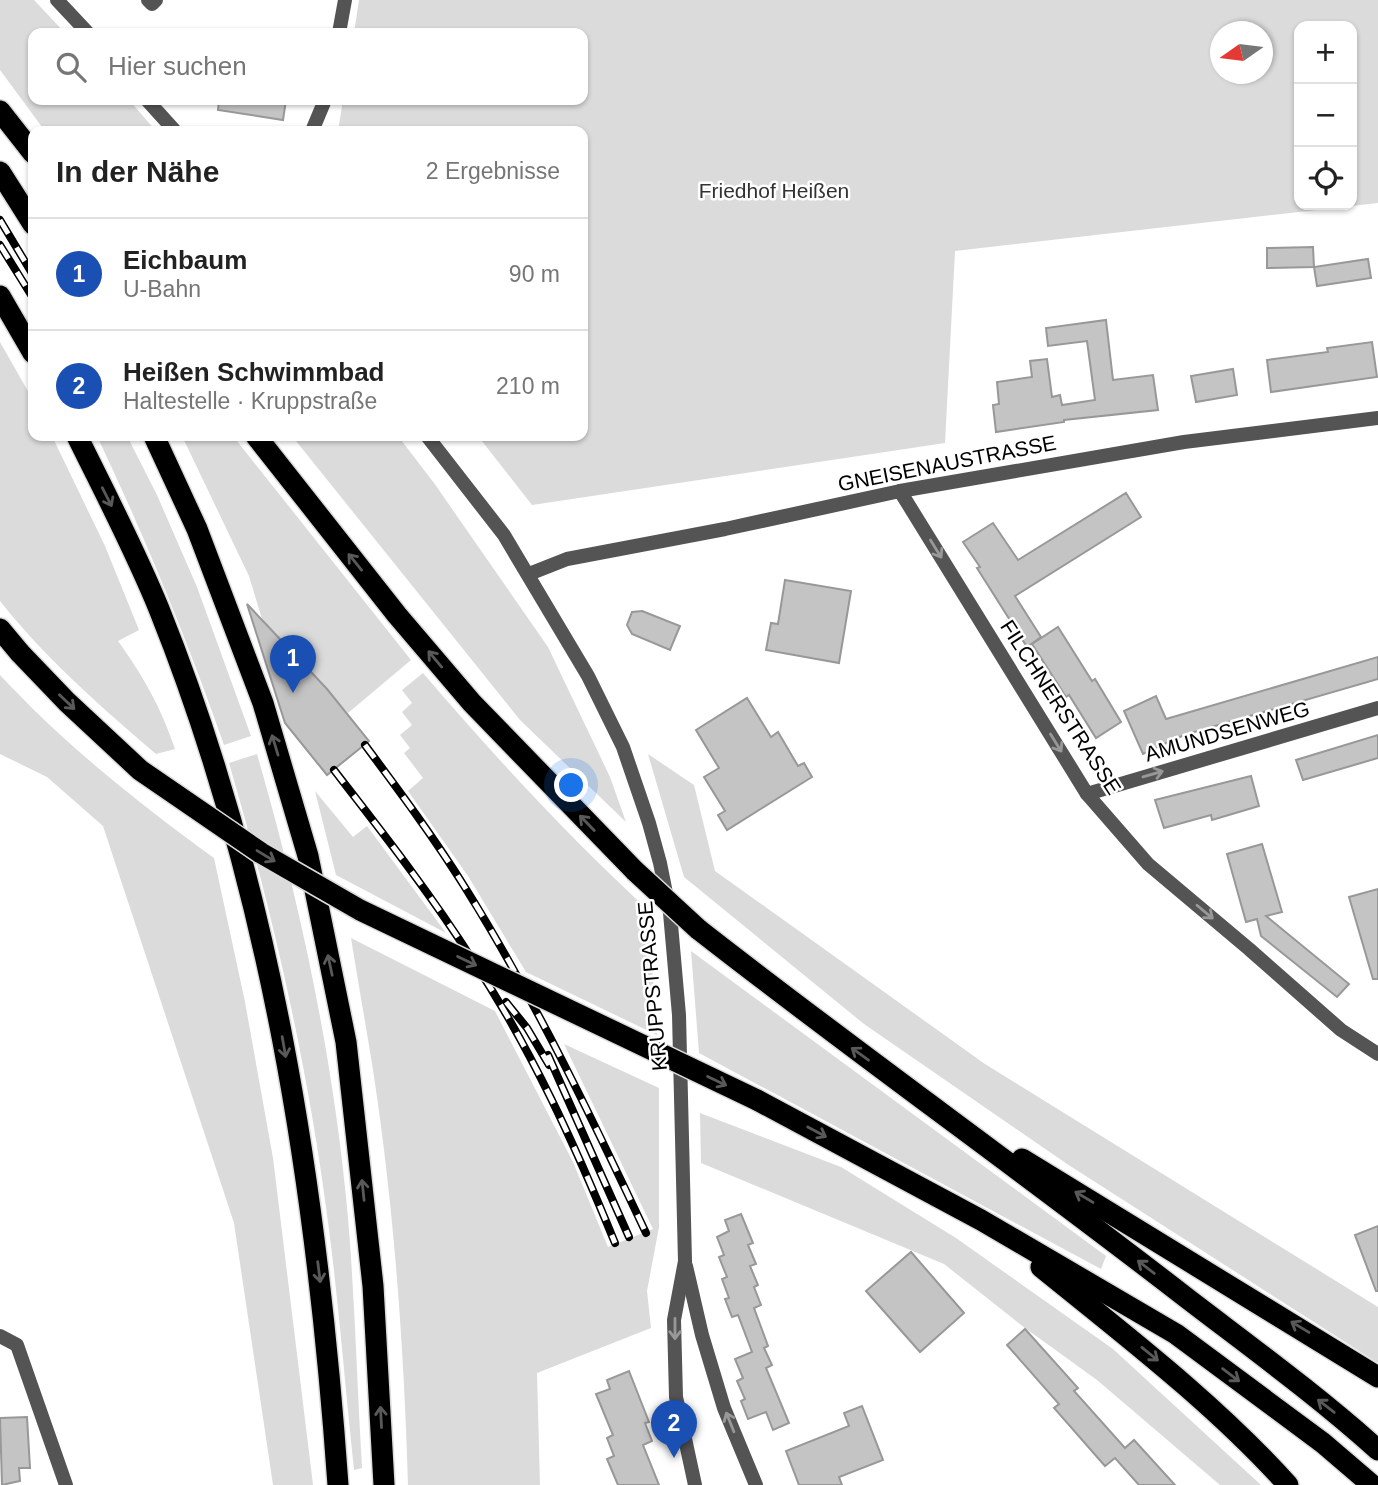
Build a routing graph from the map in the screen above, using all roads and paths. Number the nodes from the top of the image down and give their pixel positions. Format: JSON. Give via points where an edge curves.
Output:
{"nodes":[{"id":1,"x":57,"y":0,"type":"edge"},
{"id":2,"x":148,"y":0,"type":"edge"},
{"id":3,"x":156,"y":0,"type":"edge"},
{"id":4,"x":345,"y":0,"type":"edge"},
{"id":5,"x":83,"y":28,"type":"edge"},
{"id":6,"x":340,"y":28,"type":"edge"},
{"id":7,"x":152,"y":105,"type":"edge"},
{"id":8,"x":323,"y":105,"type":"edge"},
{"id":9,"x":0,"y":111,"type":"edge"},
{"id":10,"x":170,"y":126,"type":"edge"},
{"id":11,"x":314,"y":126,"type":"edge"},
{"id":12,"x":28,"y":147,"type":"edge"},
{"id":13,"x":0,"y":172,"type":"edge"},
{"id":14,"x":28,"y":216,"type":"edge"},
{"id":15,"x":0,"y":296,"type":"edge"},
{"id":16,"x":28,"y":344,"type":"edge"},
{"id":17,"x":1378,"y":418,"type":"edge"},
{"id":18,"x":79,"y":441,"type":"edge"},
{"id":19,"x":156,"y":441,"type":"edge"},
{"id":20,"x":260,"y":441,"type":"edge"},
{"id":21,"x":431,"y":441,"type":"edge"},
{"id":22,"x":901,"y":491,"type":"junction"},
{"id":23,"x":529,"y":574,"type":"junction"},
{"id":24,"x":0,"y":629,"type":"edge"},
{"id":25,"x":1378,"y":708,"type":"edge"},
{"id":26,"x":1087,"y":794,"type":"junction"},
{"id":27,"x":1378,"y":1055,"type":"edge"},
{"id":28,"x":915,"y":1095,"type":"junction"},
{"id":29,"x":981,"y":1220,"type":"junction"},
{"id":30,"x":685,"y":1261,"type":"junction"},
{"id":31,"x":0,"y":1336,"type":"edge"},
{"id":32,"x":1378,"y":1377,"type":"edge"},
{"id":33,"x":1378,"y":1450,"type":"edge"},
{"id":34,"x":66,"y":1485,"type":"edge"},
{"id":35,"x":338,"y":1485,"type":"edge"},
{"id":36,"x":384,"y":1485,"type":"edge"},
{"id":37,"x":695,"y":1485,"type":"edge"},
{"id":38,"x":756,"y":1485,"type":"edge"},
{"id":39,"x":1288,"y":1485,"type":"edge"},
{"id":40,"x":1372,"y":1485,"type":"edge"}],
"edges":[{"from":1,"to":5,"type":"street"},
{"from":2,"to":3,"type":"street","via":[[152,4]]},
{"from":4,"to":6,"type":"street"},
{"from":7,"to":10,"type":"street"},
{"from":8,"to":11,"type":"street"},
{"from":9,"to":12,"type":"highway"},
{"from":13,"to":14,"type":"highway"},
{"from":15,"to":16,"type":"highway"},
{"from":17,"to":22,"type":"street","name":"GNEISENAUSTRASSE","via":[[1184,442]]},
{"from":18,"to":35,"type":"highway","one_way":true,"via":[[153,595],[192,698],[232,823],[264,948],[304,1161]]},
{"from":36,"to":19,"type":"highway","one_way":true,"via":[[373,1286],[346,1042],[308,856],[263,703],[197,529]]},
{"from":28,"to":20,"type":"highway","one_way":true,"bridge":true,"via":[[698,929],[635,871],[472,703]]},
{"from":21,"to":23,"type":"street","name":"KRUPPSTRASSE"},
{"from":22,"to":23,"type":"street","name":"GNEISENAUSTRASSE","via":[[567,559]]},
{"from":22,"to":26,"type":"street","name":"FILCHNERSTRASSE","one_way":true},
{"from":23,"to":30,"type":"street","name":"KRUPPSTRASSE","via":[[588,676],[622,747],[660,863],[670,913],[679,1015]]},
{"from":24,"to":29,"type":"highway","one_way":true,"bridge":true,"via":[[66,702],[140,770],[261,853],[360,910],[757,1100]]},
{"from":26,"to":25,"type":"street","name":"AMUNDSENWEG","one_way":true},
{"from":26,"to":27,"type":"street","name":"FILCHNERSTRASSE","one_way":true,"via":[[1148,864],[1341,1030]]},
{"from":32,"to":28,"type":"highway","one_way":true},
{"from":33,"to":28,"type":"highway","one_way":true,"via":[[1138,1260]]},
{"from":29,"to":39,"type":"highway","one_way":true,"via":[[1156,1359]]},
{"from":29,"to":40,"type":"highway","one_way":true,"via":[[1177,1334]]},
{"from":30,"to":37,"type":"street","name":"KRUPPSTRASSE","one_way":true,"via":[[674,1320],[676,1397]]},
{"from":38,"to":30,"type":"street","name":"KRUPPSTRASSE","one_way":true,"via":[[724,1408]]},
{"from":31,"to":34,"type":"street","via":[[17,1345]]}]}
